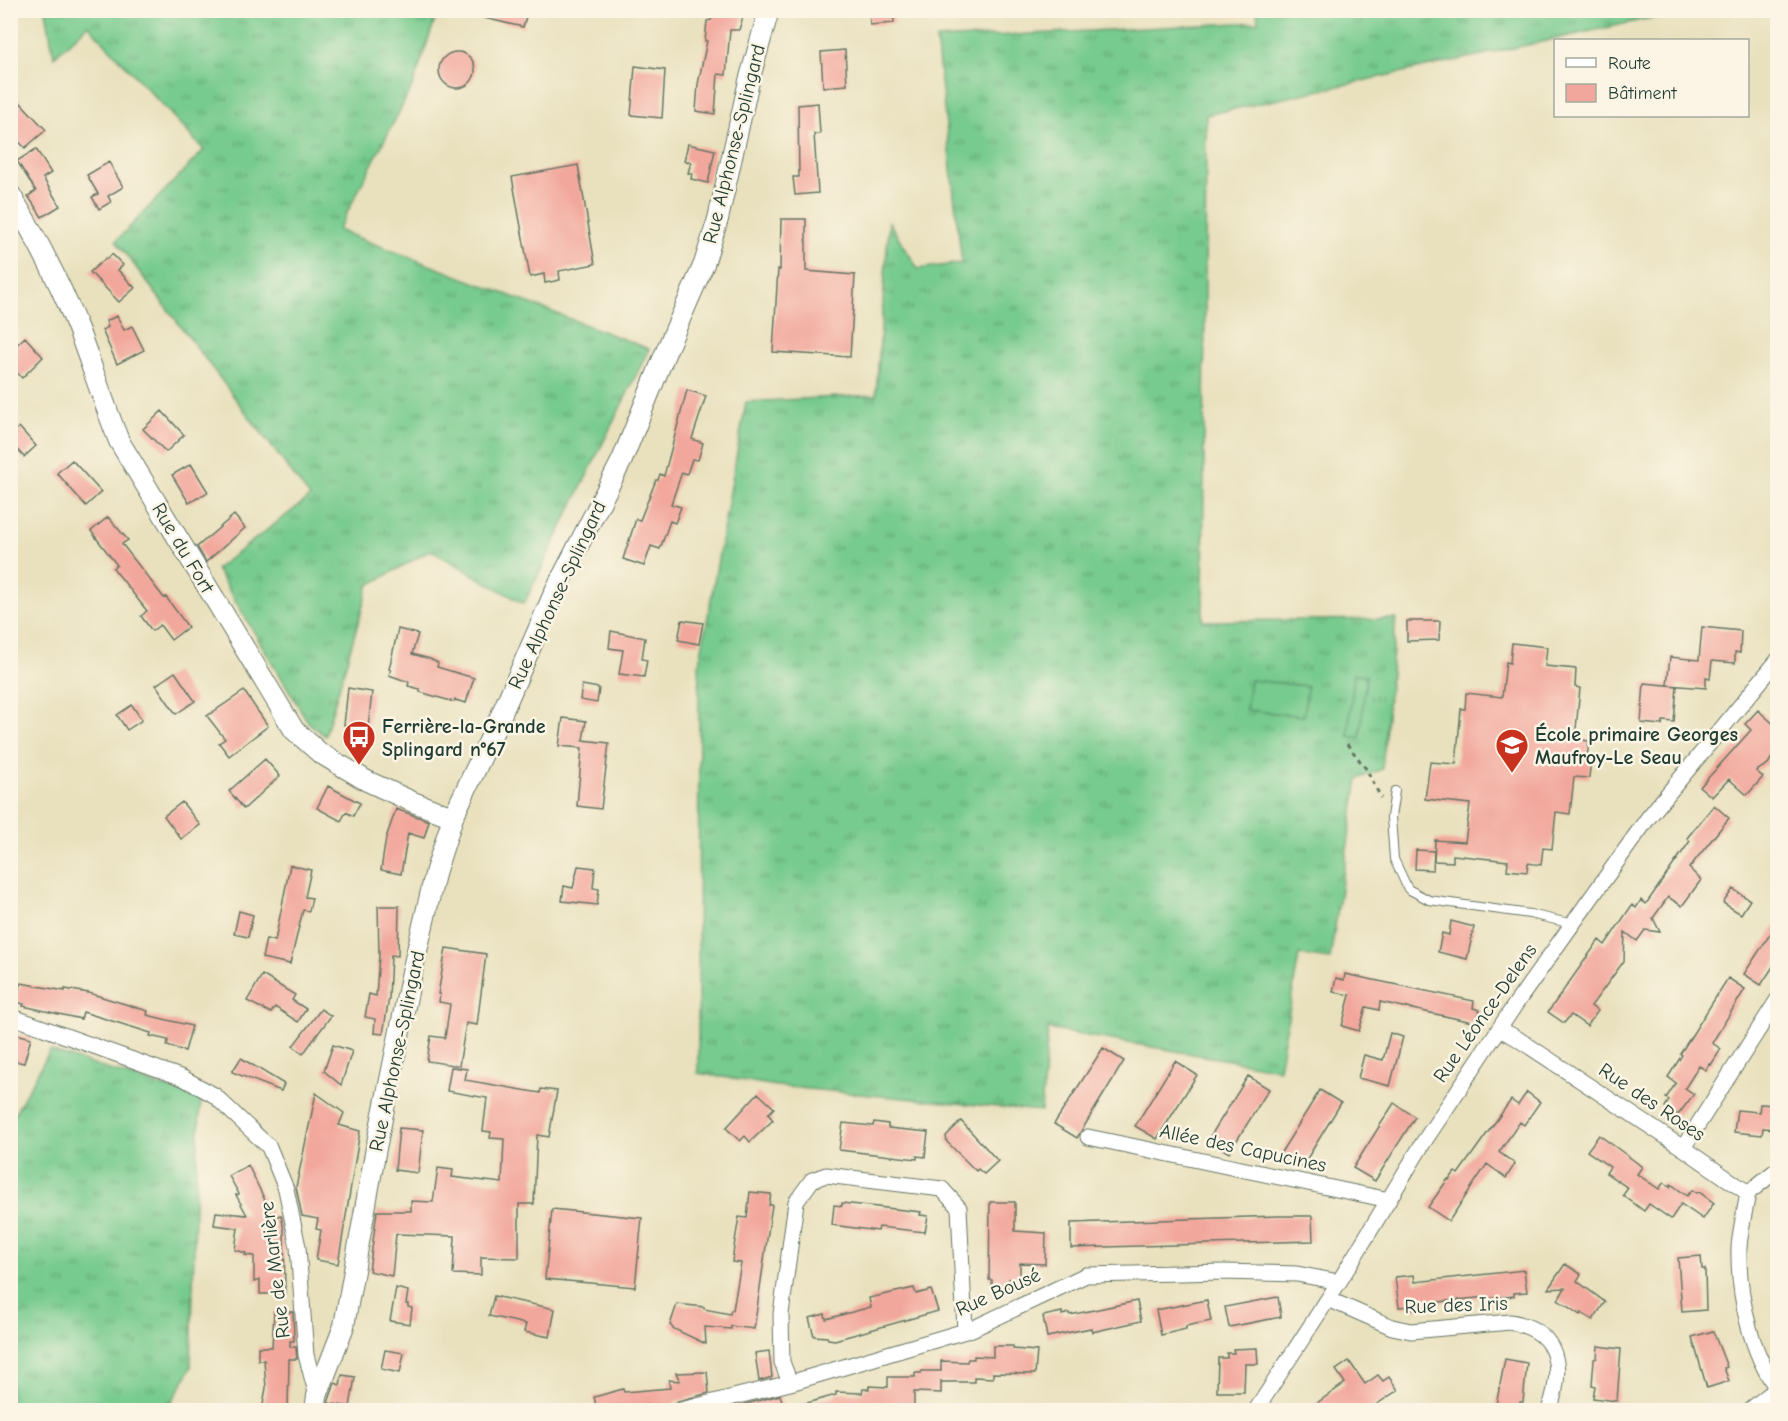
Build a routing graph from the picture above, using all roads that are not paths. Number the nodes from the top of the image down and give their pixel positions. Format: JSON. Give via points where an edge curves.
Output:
{"nodes":[{"id":1,"x":769,"y":10,"type":"edge"},
{"id":2,"x":10,"y":194,"type":"edge"},
{"id":3,"x":1778,"y":660,"type":"edge"},
{"id":4,"x":1395,"y":792,"type":"dead end"},
{"id":5,"x":453,"y":817,"type":"junction"},
{"id":6,"x":1573,"y":924,"type":"junction"},
{"id":7,"x":1778,"y":999,"type":"edge"},
{"id":8,"x":10,"y":1016,"type":"edge"},
{"id":9,"x":1499,"y":1029,"type":"junction"},
{"id":10,"x":1088,"y":1137,"type":"dead end"},
{"id":11,"x":1683,"y":1148,"type":"junction"},
{"id":12,"x":1778,"y":1169,"type":"edge"},
{"id":13,"x":1748,"y":1193,"type":"junction"},
{"id":14,"x":1389,"y":1200,"type":"junction"},
{"id":15,"x":1339,"y":1282,"type":"junction"},
{"id":16,"x":1328,"y":1299,"type":"junction"},
{"id":17,"x":965,"y":1331,"type":"junction"},
{"id":18,"x":790,"y":1383,"type":"junction"},
{"id":19,"x":1777,"y":1389,"type":"edge"},
{"id":20,"x":316,"y":1403,"type":"edge"},
{"id":21,"x":681,"y":1410,"type":"edge"},
{"id":22,"x":1256,"y":1410,"type":"edge"},
{"id":23,"x":1549,"y":1410,"type":"edge"},
{"id":24,"x":1750,"y":1410,"type":"edge"}],
"edges":[{"from":1,"to":5,"type":"street","name":"Rue Alphonse-Splingard","via":[[704,264],[622,460],[555,591]]},
{"from":2,"to":5,"type":"street","name":"Rue du Fort","via":[[73,318],[119,441],[294,730],[320,753],[367,781]]},
{"from":3,"to":6,"type":"street","name":"Rue Léonce-Delens","via":[[1648,818]]},
{"from":4,"to":6,"type":"lane","via":[[1391,817],[1394,859],[1408,889],[1429,900]]},
{"from":5,"to":20,"type":"street","name":"Rue Alphonse-Splingard","via":[[412,972],[344,1326]]},
{"from":6,"to":9,"type":"street","name":"Rue Léonce-Delens"},
{"from":7,"to":11,"type":"street"},
{"from":8,"to":20,"type":"street","name":"Rue de Marlière","via":[[193,1084],[214,1095],[269,1147],[286,1189],[295,1236],[306,1355]]},
{"from":9,"to":11,"type":"street","name":"Rue des Roses"},
{"from":9,"to":14,"type":"street","name":"Rue Léonce-Delens"},
{"from":10,"to":14,"type":"street","name":"Allée des Capucines"},
{"from":11,"to":13,"type":"street","name":"Rue des Roses"},
{"from":12,"to":13,"type":"street"},
{"from":13,"to":19,"type":"street","via":[[1739,1246],[1740,1288],[1752,1339]]},
{"from":14,"to":15,"type":"street","name":"Rue Léonce-Delens"},
{"from":15,"to":16,"type":"street","name":"Rue Léonce-Delens"},
{"from":15,"to":17,"type":"street","name":"Rue Bousé","via":[[1297,1274],[1225,1272],[1086,1275]]},
{"from":16,"to":22,"type":"street","name":"Rue Léonce-Delens"},
{"from":16,"to":23,"type":"street","name":"Rue des Iris","via":[[1392,1327],[1411,1331],[1510,1323],[1539,1332],[1557,1359],[1558,1380]]},
{"from":17,"to":18,"type":"street","name":"Rue Bousé"},
{"from":17,"to":18,"type":"street","via":[[959,1208],[942,1189],[826,1175],[812,1180],[796,1202],[781,1314],[783,1362]]},
{"from":18,"to":21,"type":"street","name":"Rue Bousé"},
{"from":19,"to":24,"type":"street"}]}
